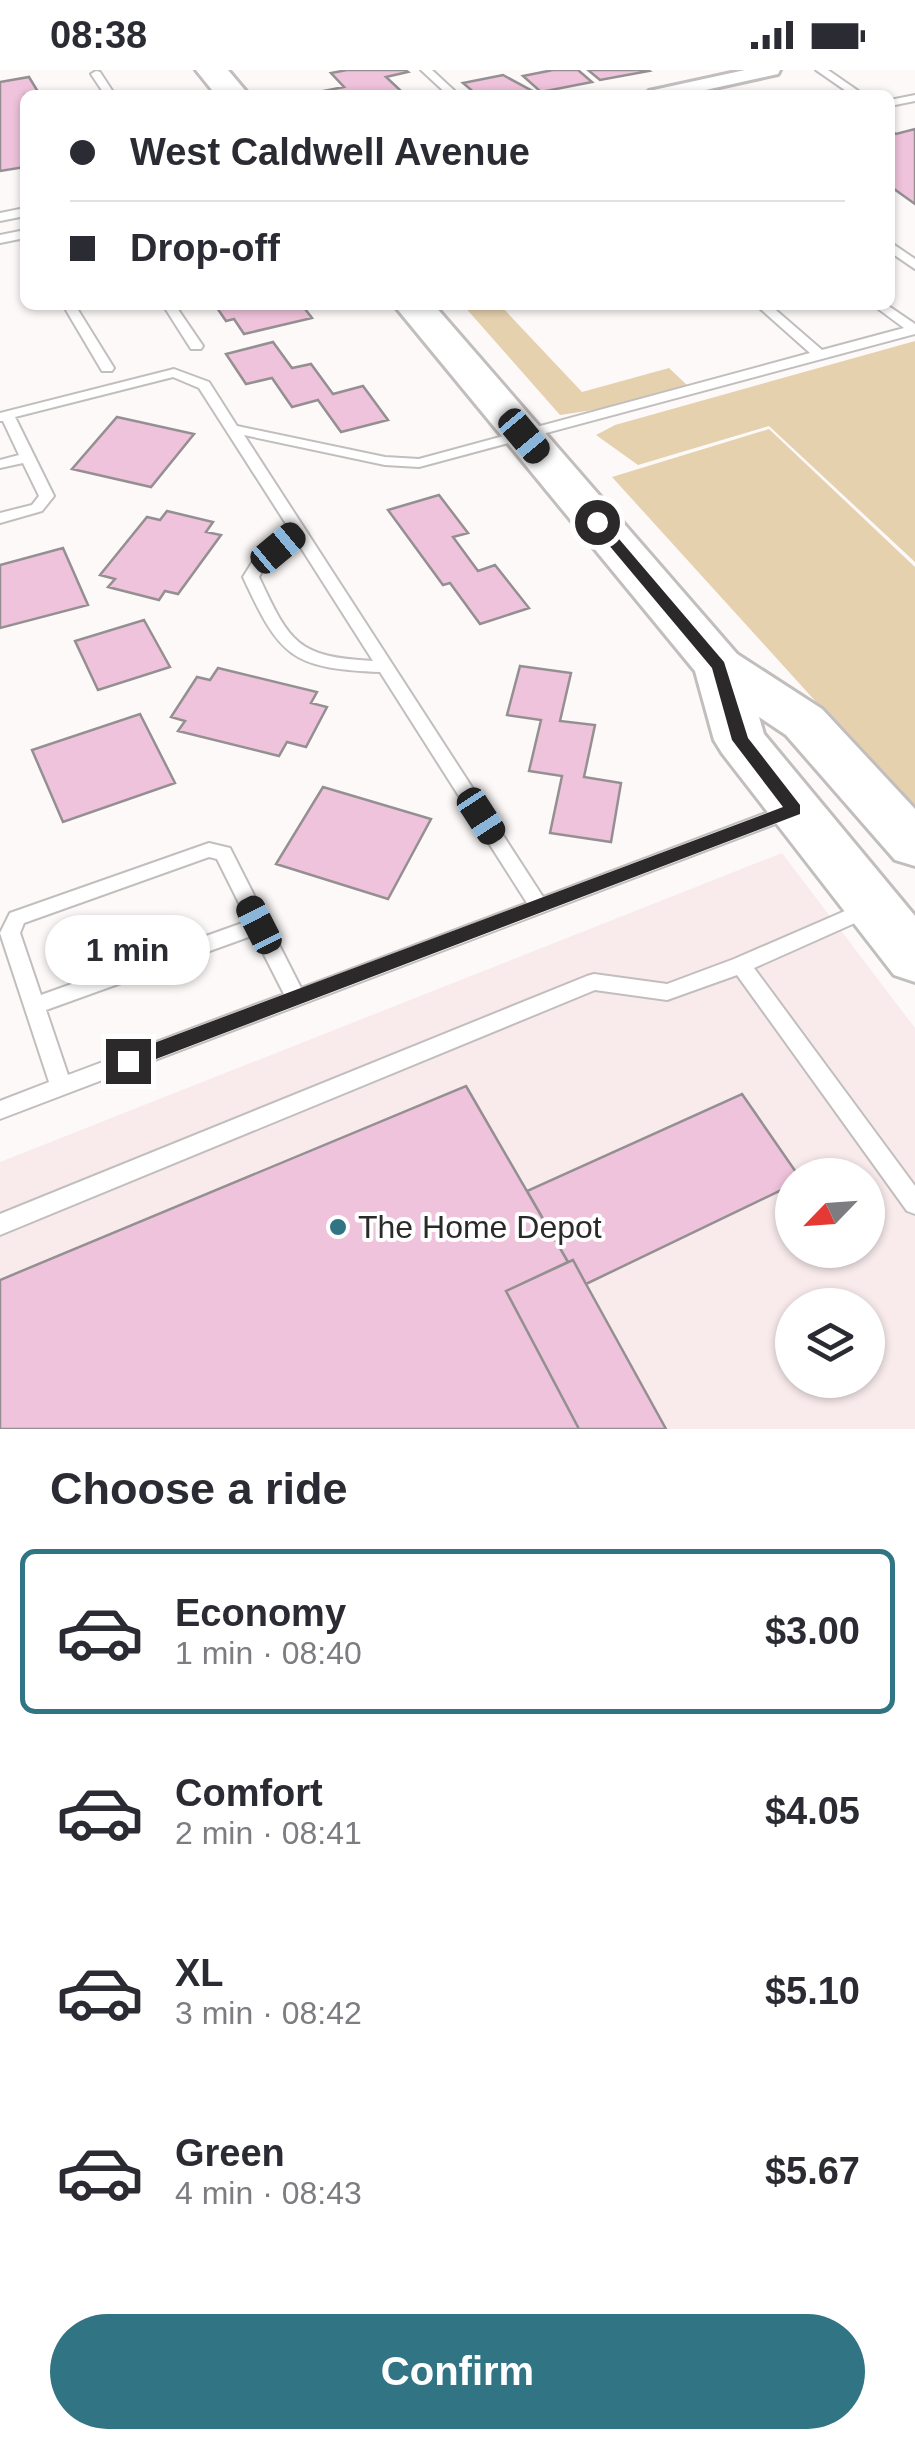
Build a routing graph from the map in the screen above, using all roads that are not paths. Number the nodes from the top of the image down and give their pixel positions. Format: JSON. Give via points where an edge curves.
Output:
{"nodes":[{"id":1,"x":211,"y":70,"type":"edge"},
{"id":2,"x":426,"y":70,"type":"edge"},
{"id":3,"x":771,"y":70,"type":"edge"},
{"id":4,"x":821,"y":70,"type":"edge"},
{"id":5,"x":96,"y":74,"type":"dead end"},
{"id":6,"x":107,"y":90,"type":"edge"},
{"id":7,"x":228,"y":90,"type":"edge"},
{"id":8,"x":448,"y":90,"type":"edge"},
{"id":9,"x":679,"y":90,"type":"edge"},
{"id":10,"x":851,"y":90,"type":"edge"},
{"id":11,"x":895,"y":250,"type":"edge"},
{"id":12,"x":915,"y":265,"type":"edge"},
{"id":13,"x":72,"y":310,"type":"edge"},
{"id":14,"x":171,"y":310,"type":"edge"},
{"id":15,"x":417,"y":310,"type":"edge"},
{"id":16,"x":768,"y":310,"type":"edge"},
{"id":17,"x":886,"y":310,"type":"edge"},
{"id":18,"x":913,"y":330,"type":"edge"},
{"id":19,"x":196,"y":346,"type":"dead end"},
{"id":20,"x":820,"y":355,"type":"junction"},
{"id":21,"x":107,"y":368,"type":"dead end"},
{"id":22,"x":3,"y":416,"type":"edge"},
{"id":23,"x":233,"y":428,"type":"junction"},
{"id":24,"x":524,"y":436,"type":"junction"},
{"id":25,"x":28,"y":457,"type":"junction"},
{"id":26,"x":0,"y":464,"type":"edge"},
{"id":27,"x":0,"y":518,"type":"edge"},
{"id":28,"x":298,"y":531,"type":"junction"},
{"id":29,"x":719,"y":666,"type":"junction"},
{"id":30,"x":385,"y":667,"type":"junction"},
{"id":31,"x":794,"y":810,"type":"junction"},
{"id":32,"x":915,"y":845,"type":"edge"},
{"id":33,"x":539,"y":906,"type":"junction"},
{"id":34,"x":259,"y":925,"type":"junction"},
{"id":35,"x":897,"y":929,"type":"edge"},
{"id":36,"x":741,"y":965,"type":"junction"},
{"id":37,"x":296,"y":998,"type":"junction"},
{"id":38,"x":34,"y":1006,"type":"junction"},
{"id":39,"x":62,"y":1086,"type":"junction"},
{"id":40,"x":0,"y":1110,"type":"edge"},
{"id":41,"x":915,"y":1204,"type":"edge"},
{"id":42,"x":0,"y":1226,"type":"edge"}],
"edges":[{"from":1,"to":7,"type":"main road"},
{"from":2,"to":8,"type":"lane"},
{"from":3,"to":9,"type":"street"},
{"from":4,"to":10,"type":"lane"},
{"from":5,"to":6,"type":"lane"},
{"from":11,"to":12,"type":"lane"},
{"from":13,"to":21,"type":"lane"},
{"from":14,"to":19,"type":"lane"},
{"from":15,"to":24,"type":"main road"},
{"from":16,"to":20,"type":"lane"},
{"from":17,"to":18,"type":"lane"},
{"from":18,"to":20,"type":"lane"},
{"from":20,"to":24,"type":"lane"},
{"from":22,"to":23,"type":"lane","via":[[174,373],[204,385]]},
{"from":22,"to":25,"type":"lane"},
{"from":23,"to":24,"type":"lane","via":[[403,464]]},
{"from":23,"to":28,"type":"lane"},
{"from":24,"to":29,"type":"main road"},
{"from":25,"to":26,"type":"lane"},
{"from":25,"to":27,"type":"lane","via":[[48,496],[37,508]]},
{"from":28,"to":30,"type":"lane"},
{"from":28,"to":30,"type":"lane","via":[[251,576],[268,615],[290,648],[322,664]]},
{"from":29,"to":31,"type":"main road","via":[[740,740]]},
{"from":29,"to":32,"type":"main road","via":[[804,722]]},
{"from":30,"to":33,"type":"lane"},
{"from":31,"to":33,"type":"lane"},
{"from":31,"to":35,"type":"main road"},
{"from":33,"to":37,"type":"lane"},
{"from":34,"to":37,"type":"lane"},
{"from":34,"to":38,"type":"lane"},
{"from":34,"to":38,"type":"lane","via":[[222,853],[209,850],[17,918],[10,932]]},
{"from":35,"to":36,"type":"lane"},
{"from":36,"to":41,"type":"lane"},
{"from":36,"to":42,"type":"lane","via":[[667,992],[594,982]]},
{"from":37,"to":39,"type":"lane"},
{"from":38,"to":39,"type":"lane"},
{"from":39,"to":40,"type":"lane"}]}
